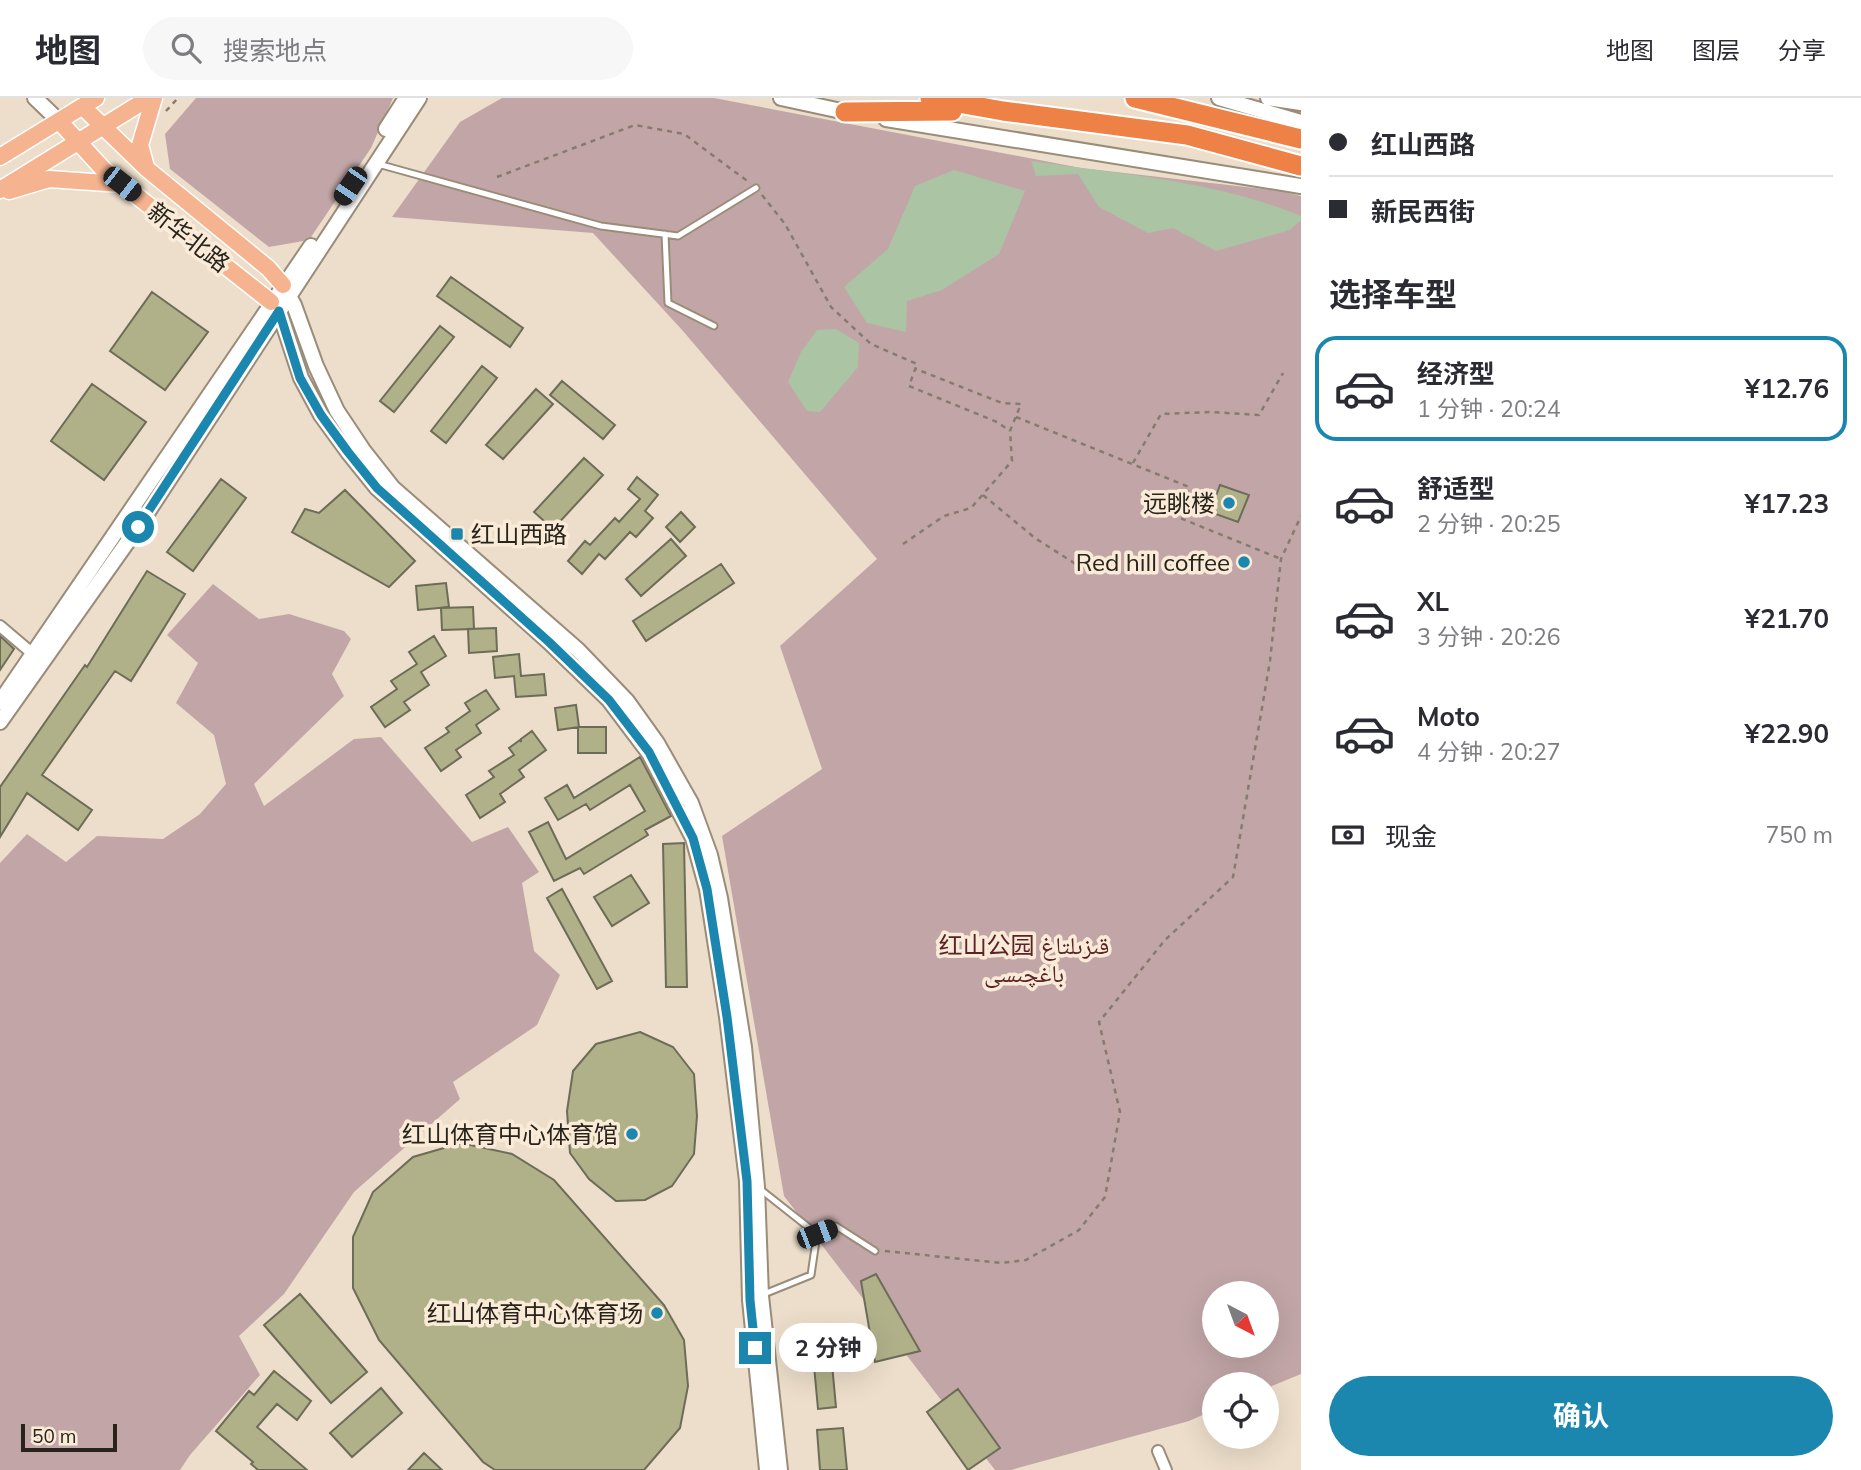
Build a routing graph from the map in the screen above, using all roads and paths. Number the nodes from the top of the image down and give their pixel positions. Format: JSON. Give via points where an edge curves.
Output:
{"nodes":[{"id":1,"x":35,"y":98,"type":"edge"},
{"id":2,"x":152,"y":98,"type":"edge"},
{"id":3,"x":405,"y":98,"type":"edge"},
{"id":4,"x":419,"y":98,"type":"edge"},
{"id":5,"x":781,"y":98,"type":"edge"},
{"id":6,"x":930,"y":98,"type":"edge"},
{"id":7,"x":1135,"y":98,"type":"edge"},
{"id":8,"x":1219,"y":98,"type":"edge"},
{"id":9,"x":1268,"y":98,"type":"edge"},
{"id":10,"x":85,"y":101,"type":"edge"},
{"id":11,"x":1301,"y":103,"type":"edge"},
{"id":12,"x":1003,"y":111,"type":"junction"},
{"id":13,"x":845,"y":112,"type":"junction"},
{"id":14,"x":60,"y":122,"type":"junction"},
{"id":15,"x":1301,"y":122,"type":"edge"},
{"id":16,"x":104,"y":127,"type":"junction"},
{"id":17,"x":1301,"y":139,"type":"edge"},
{"id":18,"x":80,"y":141,"type":"junction"},
{"id":19,"x":0,"y":157,"type":"edge"},
{"id":20,"x":375,"y":163,"type":"junction"},
{"id":21,"x":1301,"y":166,"type":"edge"},
{"id":22,"x":147,"y":169,"type":"junction"},
{"id":23,"x":497,"y":177,"type":"dead end"},
{"id":24,"x":122,"y":184,"type":"junction"},
{"id":25,"x":1301,"y":186,"type":"edge"},
{"id":26,"x":757,"y":188,"type":"junction"},
{"id":27,"x":0,"y":192,"type":"edge"},
{"id":28,"x":665,"y":234,"type":"junction"},
{"id":29,"x":286,"y":290,"type":"junction"},
{"id":30,"x":275,"y":307,"type":"junction"},
{"id":31,"x":714,"y":326,"type":"dead end"},
{"id":32,"x":915,"y":369,"type":"junction"},
{"id":33,"x":1283,"y":373,"type":"dead end"},
{"id":34,"x":1016,"y":417,"type":"junction"},
{"id":35,"x":1010,"y":431,"type":"junction"},
{"id":36,"x":1132,"y":464,"type":"junction"},
{"id":37,"x":983,"y":495,"type":"junction"},
{"id":38,"x":1301,"y":516,"type":"edge"},
{"id":39,"x":903,"y":544,"type":"dead end"},
{"id":40,"x":1281,"y":559,"type":"junction"},
{"id":41,"x":1096,"y":576,"type":"dead end"},
{"id":42,"x":0,"y":626,"type":"edge"},
{"id":43,"x":33,"y":654,"type":"junction"},
{"id":44,"x":0,"y":702,"type":"edge"},
{"id":45,"x":0,"y":722,"type":"edge"},
{"id":46,"x":757,"y":1187,"type":"junction"},
{"id":47,"x":817,"y":1234,"type":"junction"},
{"id":48,"x":875,"y":1251,"type":"joint"},
{"id":49,"x":761,"y":1296,"type":"junction"},
{"id":50,"x":1158,"y":1451,"type":"dead end"},
{"id":51,"x":767,"y":1470,"type":"edge"},
{"id":52,"x":780,"y":1470,"type":"edge"},
{"id":53,"x":1166,"y":1470,"type":"edge"}],
"edges":[{"from":1,"to":14,"type":"main road"},
{"from":2,"to":16,"type":"main road"},
{"from":2,"to":22,"type":"main road","via":[[140,145]]},
{"from":3,"to":29,"type":"main road"},
{"from":4,"to":20,"type":"main road"},
{"from":5,"to":13,"type":"main road"},
{"from":6,"to":12,"type":"highway"},
{"from":7,"to":17,"type":"highway"},
{"from":8,"to":15,"type":"main road"},
{"from":9,"to":11,"type":"main road"},
{"from":10,"to":14,"type":"main road"},
{"from":10,"to":16,"type":"main road","name":"新华北路"},
{"from":12,"to":13,"type":"highway"},
{"from":12,"to":21,"type":"highway","via":[[1187,135]]},
{"from":13,"to":25,"type":"main road"},
{"from":14,"to":18,"type":"main road","name":"新华北路"},
{"from":14,"to":19,"type":"main road"},
{"from":16,"to":18,"type":"main road"},
{"from":16,"to":22,"type":"main road","name":"新华北路"},
{"from":18,"to":24,"type":"main road","name":"新华北路"},
{"from":18,"to":27,"type":"main road"},
{"from":20,"to":28,"type":"lane","via":[[601,226]]},
{"from":20,"to":29,"type":"main road"},
{"from":22,"to":29,"type":"main road","name":"新华北路","via":[[268,268]]},
{"from":23,"to":26,"type":"path","via":[[635,125],[684,134]]},
{"from":24,"to":27,"type":"main road","via":[[49,179]]},
{"from":24,"to":30,"type":"main road","name":"新华北路"},
{"from":26,"to":28,"type":"lane","via":[[678,236]]},
{"from":26,"to":32,"type":"path","via":[[785,224],[831,307],[871,344],[918,364]]},
{"from":28,"to":31,"type":"lane","via":[[668,303]]},
{"from":29,"to":30,"type":"main road"},
{"from":29,"to":46,"type":"main road","via":[[337,411],[393,488],[578,650],[627,701],[691,803],[720,898],[744,1047]]},
{"from":30,"to":43,"type":"main road"},
{"from":30,"to":45,"type":"main road","via":[[138,527]]},
{"from":30,"to":51,"type":"main road","via":[[300,378],[348,452],[377,488],[609,700],[649,752],[693,838],[707,889],[745,1167],[750,1300]]},
{"from":32,"to":34,"type":"path","via":[[1002,403],[1021,404]]},
{"from":32,"to":35,"type":"path","via":[[909,386]]},
{"from":33,"to":36,"type":"path","via":[[1259,415],[1161,414]]},
{"from":34,"to":35,"type":"path"},
{"from":34,"to":36,"type":"path"},
{"from":35,"to":37,"type":"path","via":[[1012,461]]},
{"from":36,"to":40,"type":"path","via":[[1189,487],[1180,518]]},
{"from":37,"to":39,"type":"path","via":[[971,508],[944,516]]},
{"from":37,"to":41,"type":"path","via":[[1035,538]]},
{"from":38,"to":40,"type":"path"},
{"from":40,"to":48,"type":"path","via":[[1270,661],[1233,877],[1165,940],[1099,1022],[1121,1112],[1105,1197],[1079,1230],[1026,1260],[1001,1263]]},
{"from":42,"to":43,"type":"street"},
{"from":43,"to":44,"type":"main road"},
{"from":46,"to":47,"type":"lane"},
{"from":46,"to":49,"type":"main road"},
{"from":47,"to":48,"type":"lane","via":[[836,1226]]},
{"from":47,"to":49,"type":"lane","via":[[811,1275]]},
{"from":49,"to":52,"type":"main road"},
{"from":50,"to":53,"type":"street"}]}
